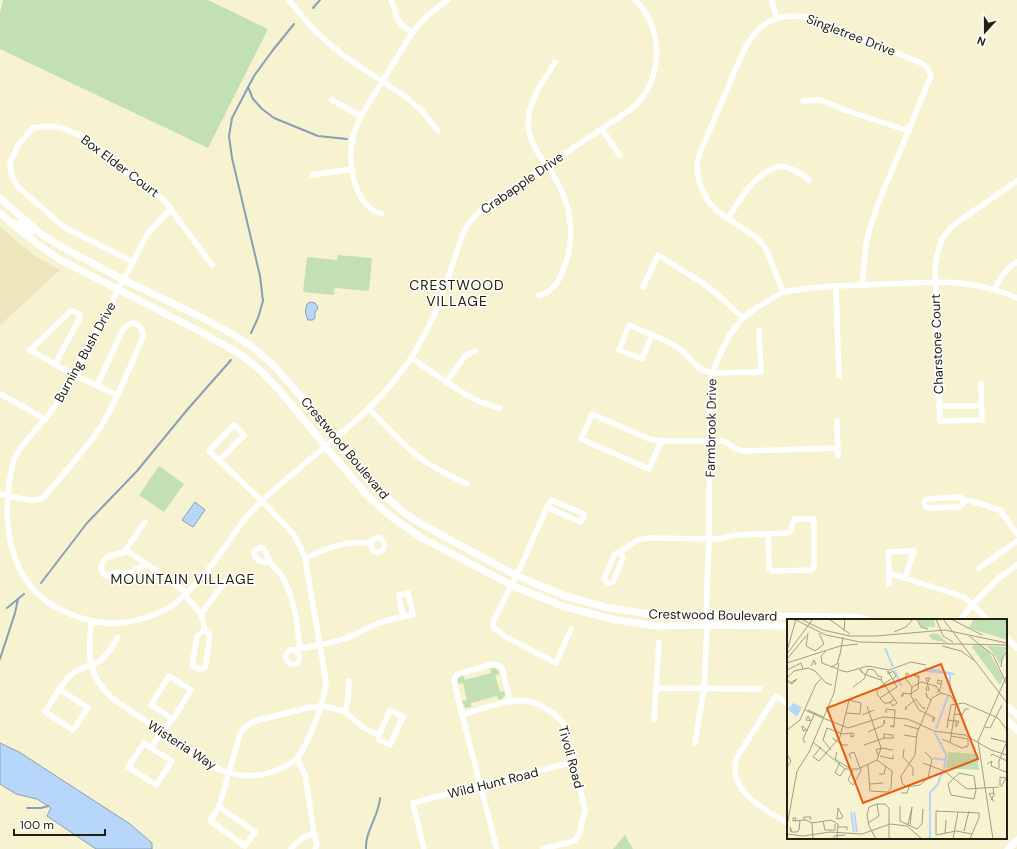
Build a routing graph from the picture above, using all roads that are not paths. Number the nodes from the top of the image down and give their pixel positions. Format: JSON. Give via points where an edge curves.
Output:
{"nodes":[{"id":1,"x":289,"y":0,"type":"edge"},
{"id":2,"x":392,"y":0,"type":"edge"},
{"id":3,"x":448,"y":0,"type":"edge"},
{"id":4,"x":635,"y":0,"type":"edge"},
{"id":5,"x":772,"y":2,"type":"dead end"},
{"id":6,"x":777,"y":18,"type":"junction"},
{"id":7,"x":412,"y":33,"type":"junction"},
{"id":8,"x":555,"y":62,"type":"dead end"},
{"id":9,"x":383,"y":81,"type":"junction"},
{"id":10,"x":332,"y":100,"type":"dead end"},
{"id":11,"x":804,"y":101,"type":"dead end"},
{"id":12,"x":361,"y":116,"type":"junction"},
{"id":13,"x":602,"y":129,"type":"junction"},
{"id":14,"x":438,"y":131,"type":"dead end"},
{"id":15,"x":908,"y":131,"type":"junction"},
{"id":16,"x":620,"y":156,"type":"dead end"},
{"id":17,"x":546,"y":166,"type":"junction"},
{"id":18,"x":352,"y":169,"type":"junction"},
{"id":19,"x":312,"y":175,"type":"dead end"},
{"id":20,"x":809,"y":180,"type":"dead end"},
{"id":21,"x":1017,"y":181,"type":"edge"},
{"id":22,"x":0,"y":198,"type":"edge"},
{"id":23,"x":170,"y":207,"type":"junction"},
{"id":24,"x":0,"y":213,"type":"edge"},
{"id":25,"x":382,"y":214,"type":"dead end"},
{"id":26,"x":728,"y":218,"type":"junction"},
{"id":27,"x":11,"y":223,"type":"junction"},
{"id":28,"x":62,"y":247,"type":"junction"},
{"id":29,"x":133,"y":262,"type":"junction"},
{"id":30,"x":1017,"y":262,"type":"edge"},
{"id":31,"x":212,"y":265,"type":"dead end"},
{"id":32,"x":124,"y":280,"type":"junction"},
{"id":33,"x":936,"y":282,"type":"junction"},
{"id":34,"x":836,"y":286,"type":"junction"},
{"id":35,"x":862,"y":286,"type":"junction"},
{"id":36,"x":643,"y":287,"type":"dead end"},
{"id":37,"x":995,"y":289,"type":"junction"},
{"id":38,"x":118,"y":290,"type":"junction"},
{"id":39,"x":784,"y":292,"type":"junction"},
{"id":40,"x":539,"y":295,"type":"dead end"},
{"id":41,"x":1017,"y":298,"type":"edge"},
{"id":42,"x":743,"y":318,"type":"junction"},
{"id":43,"x":759,"y":330,"type":"dead end"},
{"id":44,"x":652,"y":335,"type":"junction"},
{"id":45,"x":475,"y":351,"type":"dead end"},
{"id":46,"x":411,"y":358,"type":"junction"},
{"id":47,"x":55,"y":364,"type":"junction"},
{"id":48,"x":712,"y":373,"type":"junction"},
{"id":49,"x":74,"y":375,"type":"junction"},
{"id":50,"x":839,"y":376,"type":"dead end"},
{"id":51,"x":446,"y":382,"type":"junction"},
{"id":52,"x":981,"y":384,"type":"dead end"},
{"id":53,"x":97,"y":386,"type":"junction"},
{"id":54,"x":0,"y":394,"type":"edge"},
{"id":55,"x":117,"y":396,"type":"junction"},
{"id":56,"x":939,"y":406,"type":"junction"},
{"id":57,"x":981,"y":406,"type":"junction"},
{"id":58,"x":500,"y":408,"type":"dead end"},
{"id":59,"x":369,"y":409,"type":"junction"},
{"id":60,"x":45,"y":420,"type":"junction"},
{"id":61,"x":837,"y":421,"type":"dead end"},
{"id":62,"x":335,"y":439,"type":"junction"},
{"id":63,"x":661,"y":441,"type":"junction"},
{"id":64,"x":710,"y":441,"type":"junction"},
{"id":65,"x":326,"y":447,"type":"junction"},
{"id":66,"x":838,"y":448,"type":"junction"},
{"id":67,"x":838,"y":456,"type":"dead end"},
{"id":68,"x":219,"y":461,"type":"junction"},
{"id":69,"x":467,"y":484,"type":"dead end"},
{"id":70,"x":1,"y":496,"type":"edge"},
{"id":71,"x":963,"y":500,"type":"junction"},
{"id":72,"x":262,"y":501,"type":"junction"},
{"id":73,"x":547,"y":508,"type":"junction"},
{"id":74,"x":145,"y":522,"type":"dead end"},
{"id":75,"x":768,"y":534,"type":"junction"},
{"id":76,"x":1017,"y":534,"type":"edge"},
{"id":77,"x":709,"y":539,"type":"junction"},
{"id":78,"x":1017,"y":541,"type":"edge"},
{"id":79,"x":4,"y":543,"type":"dead end"},
{"id":80,"x":371,"y":543,"type":"dead end"},
{"id":81,"x":124,"y":552,"type":"junction"},
{"id":82,"x":621,"y":553,"type":"junction"},
{"id":83,"x":305,"y":558,"type":"junction"},
{"id":84,"x":269,"y":562,"type":"dead end"},
{"id":85,"x":148,"y":564,"type":"junction"},
{"id":86,"x":1017,"y":566,"type":"edge"},
{"id":87,"x":979,"y":568,"type":"dead end"},
{"id":88,"x":889,"y":573,"type":"junction"},
{"id":89,"x":517,"y":576,"type":"junction"},
{"id":90,"x":228,"y":578,"type":"dead end"},
{"id":91,"x":905,"y":578,"type":"junction"},
{"id":92,"x":889,"y":584,"type":"dead end"},
{"id":93,"x":511,"y":585,"type":"junction"},
{"id":94,"x":186,"y":594,"type":"junction"},
{"id":95,"x":972,"y":605,"type":"junction"},
{"id":96,"x":201,"y":614,"type":"junction"},
{"id":97,"x":706,"y":615,"type":"junction"},
{"id":98,"x":403,"y":617,"type":"dead end"},
{"id":99,"x":863,"y":619,"type":"edge"},
{"id":100,"x":961,"y":619,"type":"edge"},
{"id":101,"x":987,"y":619,"type":"edge"},
{"id":102,"x":91,"y":622,"type":"junction"},
{"id":103,"x":707,"y":625,"type":"junction"},
{"id":104,"x":787,"y":626,"type":"edge"},
{"id":105,"x":571,"y":629,"type":"dead end"},
{"id":106,"x":205,"y":630,"type":"junction"},
{"id":107,"x":118,"y":637,"type":"dead end"},
{"id":108,"x":1007,"y":638,"type":"edge"},
{"id":109,"x":659,"y":642,"type":"dead end"},
{"id":110,"x":320,"y":644,"type":"junction"},
{"id":111,"x":1017,"y":648,"type":"edge"},
{"id":112,"x":91,"y":665,"type":"junction"},
{"id":113,"x":349,"y":680,"type":"dead end"},
{"id":114,"x":656,"y":688,"type":"junction"},
{"id":115,"x":704,"y":688,"type":"junction"},
{"id":116,"x":59,"y":689,"type":"junction"},
{"id":117,"x":760,"y":689,"type":"dead end"},
{"id":118,"x":510,"y":701,"type":"junction"},
{"id":119,"x":787,"y":703,"type":"edge"},
{"id":120,"x":321,"y":706,"type":"junction"},
{"id":121,"x":1007,"y":706,"type":"edge"},
{"id":122,"x":344,"y":712,"type":"junction"},
{"id":123,"x":462,"y":715,"type":"junction"},
{"id":124,"x":1017,"y":715,"type":"edge"},
{"id":125,"x":173,"y":719,"type":"junction"},
{"id":126,"x":654,"y":720,"type":"dead end"},
{"id":127,"x":1007,"y":720,"type":"edge"},
{"id":128,"x":1017,"y":730,"type":"edge"},
{"id":129,"x":161,"y":732,"type":"junction"},
{"id":130,"x":379,"y":735,"type":"junction"},
{"id":131,"x":695,"y":743,"type":"dead end"},
{"id":132,"x":151,"y":748,"type":"junction"},
{"id":133,"x":297,"y":759,"type":"junction"},
{"id":134,"x":573,"y":762,"type":"junction"},
{"id":135,"x":229,"y":772,"type":"junction"},
{"id":136,"x":480,"y":786,"type":"junction"},
{"id":137,"x":219,"y":807,"type":"junction"},
{"id":138,"x":787,"y":823,"type":"edge"},
{"id":139,"x":314,"y":833,"type":"junction"},
{"id":140,"x":1017,"y":840,"type":"edge"},
{"id":141,"x":291,"y":849,"type":"edge"},
{"id":142,"x":315,"y":849,"type":"edge"},
{"id":143,"x":424,"y":849,"type":"edge"},
{"id":144,"x":497,"y":849,"type":"edge"},
{"id":145,"x":543,"y":849,"type":"edge"},
{"id":146,"x":1008,"y":849,"type":"edge"}],
"edges":[{"from":1,"to":9,"type":"street","via":[[344,56]]},
{"from":2,"to":7,"type":"street","via":[[397,18]]},
{"from":3,"to":7,"type":"street","via":[[438,6]]},
{"from":4,"to":13,"type":"street","name":"Crabapple Drive","via":[[649,18],[654,32],[657,56],[652,80],[641,99],[630,110]]},
{"from":5,"to":6,"type":"street"},
{"from":6,"to":15,"type":"street","name":"Singletree Drive","via":[[812,18],[927,67],[931,76]]},
{"from":6,"to":26,"type":"street","name":"Singletree Drive","via":[[764,24],[753,35],[697,163],[700,185],[708,201]]},
{"from":7,"to":9,"type":"street"},
{"from":8,"to":17,"type":"street","via":[[536,94],[528,118],[528,128],[534,147]]},
{"from":9,"to":12,"type":"street"},
{"from":9,"to":14,"type":"street","via":[[422,111]]},
{"from":10,"to":12,"type":"street"},
{"from":11,"to":15,"type":"street","via":[[821,100]]},
{"from":12,"to":18,"type":"street","via":[[352,141]]},
{"from":13,"to":16,"type":"street"},
{"from":13,"to":17,"type":"street","name":"Crabapple Drive"},
{"from":15,"to":35,"type":"street","name":"Singletree Drive","via":[[870,228]]},
{"from":17,"to":40,"type":"street","via":[[567,203],[571,236],[567,262],[557,283],[550,291]]},
{"from":17,"to":46,"type":"street","name":"Crabapple Drive","via":[[473,217],[465,229],[433,318]]},
{"from":18,"to":19,"type":"street"},
{"from":18,"to":25,"type":"street","via":[[359,193],[365,203]]},
{"from":20,"to":26,"type":"street","via":[[787,168],[772,168],[749,187]]},
{"from":21,"to":33,"type":"street","name":"Charstone Court","via":[[946,232],[936,256]]},
{"from":22,"to":28,"type":"main road","name":"Crestwood Boulevard","via":[[44,236]]},
{"from":23,"to":29,"type":"street","name":"Burning Bush Drive","via":[[148,233]]},
{"from":23,"to":29,"type":"street","name":"Box Elder Court","via":[[122,170],[86,137],[48,126],[34,128],[18,144],[10,163],[12,176],[18,187],[64,227]]},
{"from":23,"to":31,"type":"street","name":"Box Elder Court"},
{"from":24,"to":27,"type":"main road","name":"Crestwood Boulevard"},
{"from":26,"to":39,"type":"street","name":"Singletree Drive","via":[[757,238],[764,246]]},
{"from":27,"to":28,"type":"main road","via":[[21,224]]},
{"from":27,"to":38,"type":"main road","name":"Crestwood Boulevard","via":[[59,259]]},
{"from":28,"to":32,"type":"main road","name":"Crestwood Boulevard"},
{"from":29,"to":32,"type":"street","name":"Burning Bush Drive"},
{"from":30,"to":37,"type":"street","via":[[1002,275]]},
{"from":32,"to":38,"type":"street","name":"Burning Bush Drive"},
{"from":32,"to":62,"type":"main road","name":"Crestwood Boulevard","via":[[203,318],[254,348],[292,386]]},
{"from":33,"to":35,"type":"street","name":"Farmbrook Drive"},
{"from":33,"to":37,"type":"street","name":"Farmbrook Drive","via":[[955,282]]},
{"from":33,"to":56,"type":"street","name":"Charstone Court"},
{"from":34,"to":35,"type":"street","name":"Farmbrook Drive"},
{"from":34,"to":39,"type":"street","name":"Farmbrook Drive"},
{"from":34,"to":50,"type":"street"},
{"from":36,"to":42,"type":"street","via":[[658,255],[701,282]]},
{"from":37,"to":41,"type":"street","name":"Farmbrook Drive"},
{"from":38,"to":49,"type":"street","name":"Burning Bush Drive"},
{"from":38,"to":65,"type":"main road","name":"Crestwood Boulevard","via":[[243,356],[281,392]]},
{"from":39,"to":42,"type":"street","name":"Farmbrook Drive"},
{"from":42,"to":48,"type":"street","name":"Farmbrook Drive","via":[[729,336]]},
{"from":43,"to":48,"type":"street","via":[[761,372]]},
{"from":44,"to":44,"type":"street","via":[[629,325],[619,350],[642,359]]},
{"from":44,"to":48,"type":"street","via":[[683,352],[698,368]]},
{"from":45,"to":51,"type":"street","via":[[466,355]]},
{"from":46,"to":51,"type":"street"},
{"from":46,"to":59,"type":"street","name":"Crabapple Drive"},
{"from":47,"to":47,"type":"street","via":[[30,350],[74,311],[80,318]]},
{"from":47,"to":49,"type":"street"},
{"from":48,"to":64,"type":"street","name":"Farmbrook Drive"},
{"from":49,"to":53,"type":"street"},
{"from":49,"to":60,"type":"street","name":"Burning Bush Drive"},
{"from":51,"to":58,"type":"street","via":[[480,402]]},
{"from":52,"to":57,"type":"street","name":"Charstone Court"},
{"from":53,"to":55,"type":"street"},
{"from":53,"to":55,"type":"street","via":[[122,331],[129,324],[140,327],[143,329],[143,337]]},
{"from":54,"to":60,"type":"street"},
{"from":55,"to":70,"type":"street","via":[[84,450],[44,497],[34,500]]},
{"from":56,"to":57,"type":"street","name":"Charstone Court"},
{"from":56,"to":57,"type":"street","name":"Charstone Court","via":[[940,421],[982,420]]},
{"from":59,"to":62,"type":"street","name":"Crabapple Drive"},
{"from":59,"to":69,"type":"street","via":[[425,462]]},
{"from":60,"to":70,"type":"street","name":"Burning Bush Drive","via":[[24,443],[14,460],[5,478]]},
{"from":61,"to":66,"type":"street"},
{"from":62,"to":65,"type":"street"},
{"from":62,"to":89,"type":"main road","name":"Crestwood Boulevard","via":[[374,486],[402,511]]},
{"from":63,"to":63,"type":"street","via":[[649,439],[592,414],[581,439],[649,469]]},
{"from":63,"to":64,"type":"street"},
{"from":64,"to":66,"type":"street","via":[[726,442],[744,451]]},
{"from":64,"to":77,"type":"street","name":"Farmbrook Drive"},
{"from":65,"to":72,"type":"street"},
{"from":65,"to":93,"type":"main road","name":"Crestwood Boulevard","via":[[367,495],[394,519],[422,538]]},
{"from":66,"to":67,"type":"street"},
{"from":68,"to":68,"type":"street","via":[[244,435],[234,425],[209,451]]},
{"from":68,"to":72,"type":"street"},
{"from":71,"to":71,"type":"street","via":[[960,497],[927,498],[924,503],[928,508],[959,507]]},
{"from":71,"to":76,"type":"street","via":[[971,500],[1000,510]]},
{"from":72,"to":83,"type":"street","via":[[294,535]]},
{"from":72,"to":94,"type":"street","via":[[248,515],[203,577]]},
{"from":73,"to":73,"type":"street","via":[[551,500],[584,514],[584,517],[580,522]]},
{"from":73,"to":89,"type":"street"},
{"from":74,"to":81,"type":"street"},
{"from":75,"to":75,"type":"street","via":[[769,568],[772,571],[811,570],[814,567],[814,519],[794,520],[792,531]]},
{"from":75,"to":77,"type":"street"},
{"from":77,"to":82,"type":"street","via":[[647,538],[635,541]]},
{"from":77,"to":97,"type":"street","name":"Farmbrook Drive"},
{"from":78,"to":87,"type":"street"},
{"from":79,"to":102,"type":"street","via":[[17,571],[36,593],[57,608]]},
{"from":80,"to":83,"type":"street","via":[[346,543]]},
{"from":81,"to":85,"type":"street"},
{"from":81,"to":85,"type":"street","via":[[103,561],[101,568],[105,576]]},
{"from":82,"to":82,"type":"street","via":[[614,554],[604,579],[608,582],[612,582],[623,558]]},
{"from":83,"to":110,"type":"street"},
{"from":84,"to":110,"type":"street","via":[[281,574],[289,589],[295,615],[298,649]]},
{"from":85,"to":94,"type":"street"},
{"from":86,"to":95,"type":"street","via":[[999,578]]},
{"from":88,"to":91,"type":"street"},
{"from":88,"to":91,"type":"street","via":[[888,552],[914,551]]},
{"from":88,"to":92,"type":"street"},
{"from":89,"to":93,"type":"street"},
{"from":89,"to":97,"type":"main road","name":"Crestwood Boulevard","via":[[565,596],[609,608],[656,615]]},
{"from":90,"to":96,"type":"street"},
{"from":91,"to":95,"type":"street","via":[[964,597]]},
{"from":93,"to":103,"type":"main road","name":"Crestwood Boulevard","via":[[562,606],[616,620],[656,626]]},
{"from":93,"to":105,"type":"street","via":[[494,620],[495,629],[556,664]]},
{"from":94,"to":96,"type":"street"},
{"from":94,"to":102,"type":"street","via":[[169,608],[144,619],[120,624]]},
{"from":95,"to":100,"type":"street"},
{"from":95,"to":101,"type":"street"},
{"from":96,"to":106,"type":"street"},
{"from":97,"to":99,"type":"main road","name":"Crestwood Boulevard"},
{"from":97,"to":103,"type":"street","name":"Farmbrook Drive"},
{"from":98,"to":110,"type":"street","via":[[377,624],[343,639]]},
{"from":102,"to":112,"type":"street","name":"Wisteria Way"},
{"from":103,"to":104,"type":"main road","name":"Crestwood Boulevard"},
{"from":103,"to":115,"type":"street","name":"Farmbrook Drive"},
{"from":106,"to":106,"type":"street","via":[[210,636],[205,668],[198,669],[192,666],[197,636]]},
{"from":107,"to":112,"type":"street","via":[[106,656]]},
{"from":108,"to":111,"type":"street"},
{"from":109,"to":114,"type":"street"},
{"from":110,"to":120,"type":"street","via":[[326,681]]},
{"from":112,"to":116,"type":"street","via":[[72,674]]},
{"from":112,"to":129,"type":"street","name":"Wisteria Way","via":[[106,693]]},
{"from":113,"to":122,"type":"street"},
{"from":114,"to":115,"type":"street"},
{"from":114,"to":126,"type":"street"},
{"from":115,"to":117,"type":"street"},
{"from":115,"to":131,"type":"street","name":"Farmbrook Drive"},
{"from":116,"to":116,"type":"street","via":[[45,712],[73,730],[88,708]]},
{"from":118,"to":123,"type":"street","name":"Tivoli Road"},
{"from":118,"to":123,"type":"street","via":[[502,668],[498,665],[493,664],[458,674],[454,681]]},
{"from":118,"to":134,"type":"street","name":"Tivoli Road","via":[[533,702],[560,718],[564,724]]},
{"from":119,"to":138,"type":"street","via":[[776,696],[737,757],[734,768],[736,780],[750,799]]},
{"from":120,"to":122,"type":"street"},
{"from":120,"to":133,"type":"street","via":[[308,740]]},
{"from":120,"to":135,"type":"street","via":[[247,725],[240,734]]},
{"from":121,"to":124,"type":"main road"},
{"from":122,"to":130,"type":"street","via":[[364,728]]},
{"from":123,"to":136,"type":"street"},
{"from":125,"to":125,"type":"street","via":[[191,690],[169,676],[151,705]]},
{"from":125,"to":129,"type":"street"},
{"from":127,"to":128,"type":"main road"},
{"from":129,"to":132,"type":"street"},
{"from":129,"to":135,"type":"street","name":"Wisteria Way","via":[[209,765]]},
{"from":130,"to":130,"type":"street","via":[[390,710],[403,716],[390,745],[379,740]]},
{"from":132,"to":132,"type":"street","via":[[144,743],[128,767],[156,785],[172,761]]},
{"from":133,"to":135,"type":"street","name":"Wisteria Way","via":[[261,775],[240,776]]},
{"from":133,"to":139,"type":"street","via":[[305,774]]},
{"from":134,"to":136,"type":"street","name":"Wild Hunt Road"},
{"from":134,"to":145,"type":"street","name":"Tivoli Road","via":[[585,809],[580,835],[574,841]]},
{"from":135,"to":137,"type":"street"},
{"from":136,"to":143,"type":"street","name":"Wild Hunt Road","via":[[413,803]]},
{"from":136,"to":144,"type":"street"},
{"from":137,"to":137,"type":"street","via":[[210,821],[245,846],[255,832]]},
{"from":139,"to":141,"type":"street","via":[[304,836]]},
{"from":139,"to":142,"type":"street","via":[[317,844]]},
{"from":140,"to":146,"type":"main road"}]}
